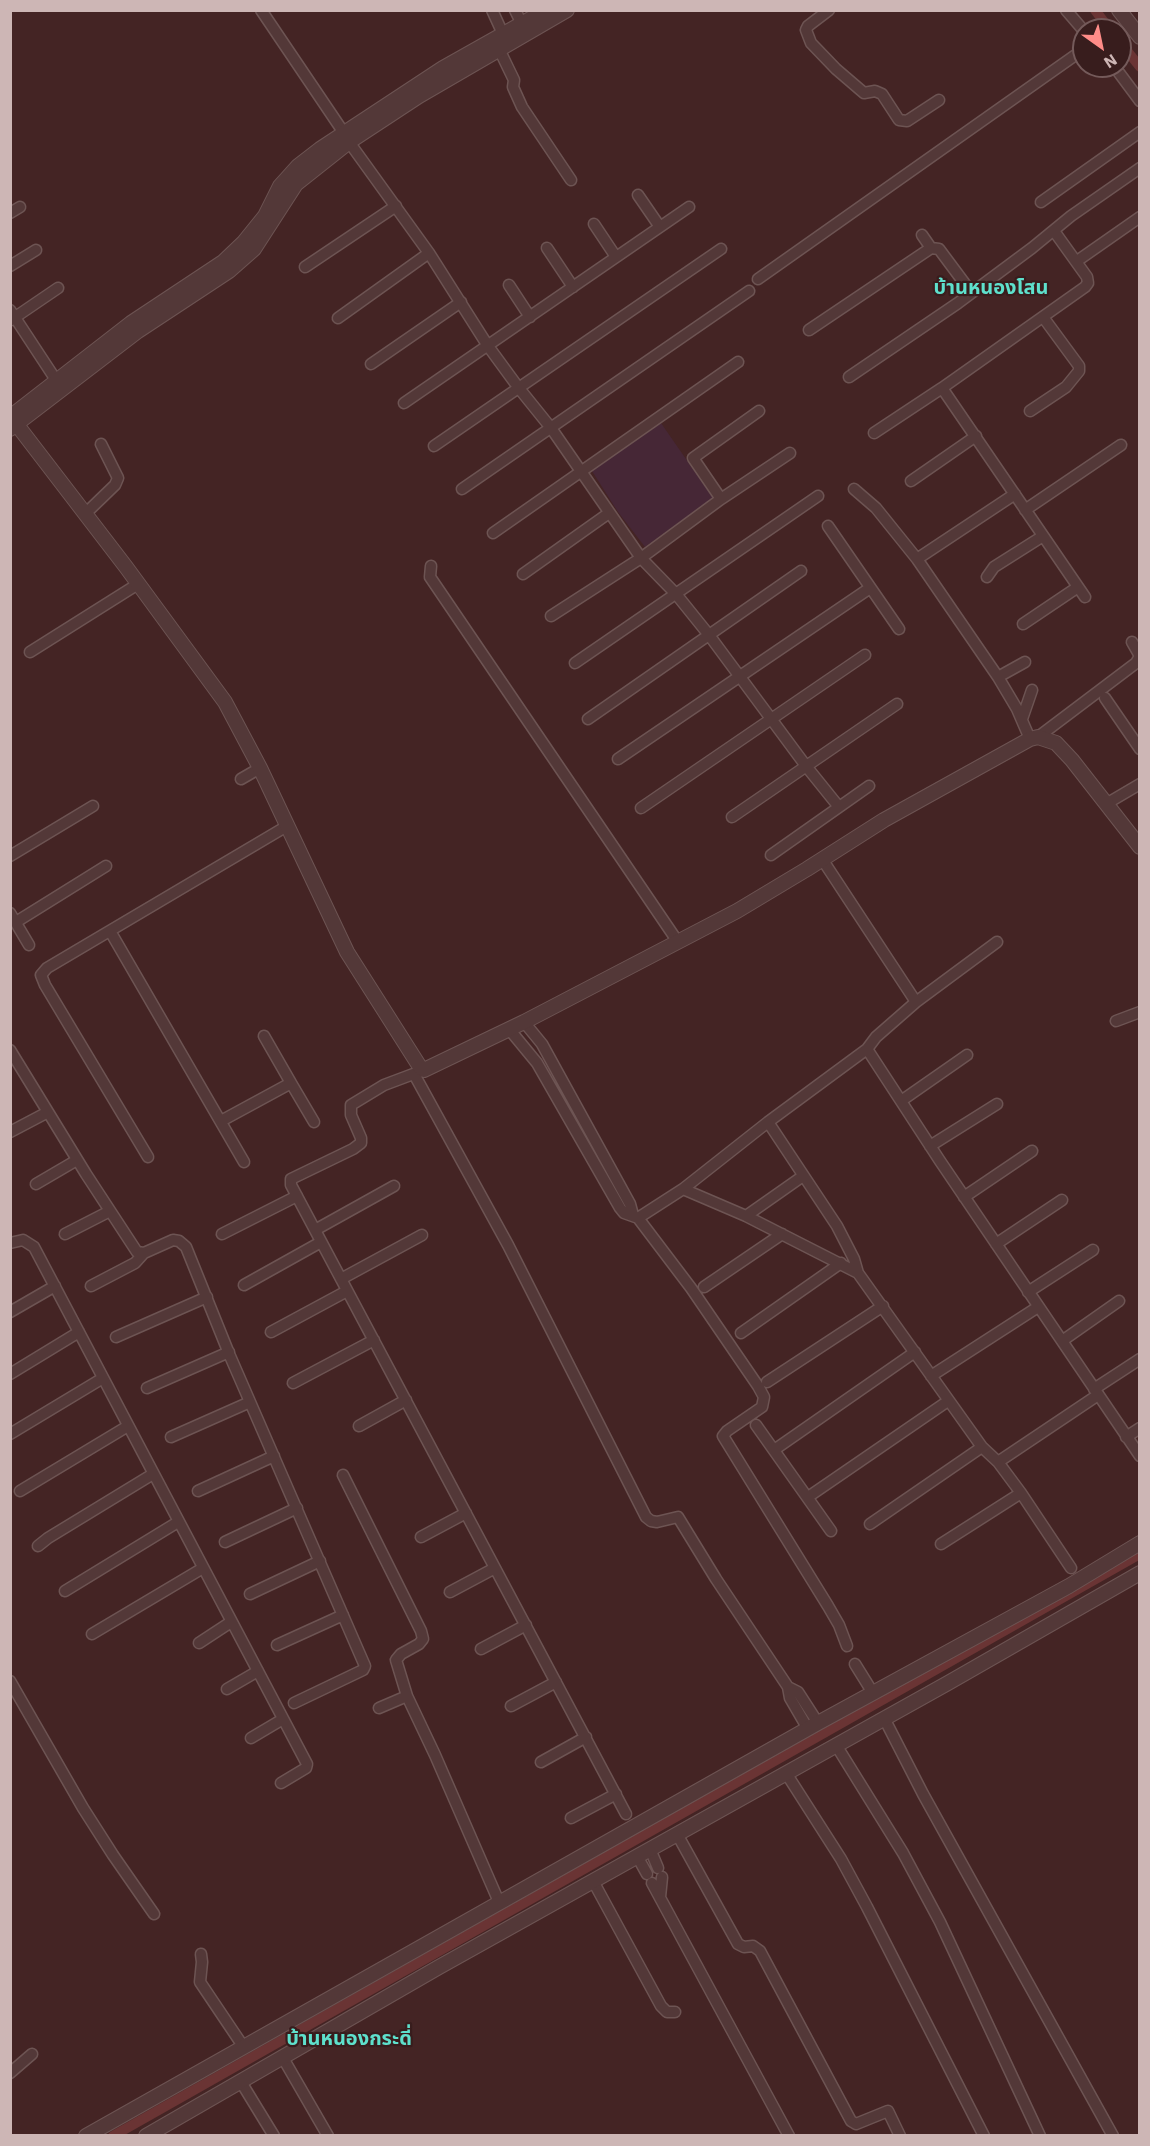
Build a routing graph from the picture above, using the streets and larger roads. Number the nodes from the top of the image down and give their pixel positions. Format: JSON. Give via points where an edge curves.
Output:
{"nodes":[{"id":1,"x":261,"y":10,"type":"edge"},
{"id":2,"x":492,"y":10,"type":"edge"},
{"id":3,"x":515,"y":10,"type":"edge"},
{"id":4,"x":546,"y":10,"type":"edge"},
{"id":5,"x":567,"y":10,"type":"edge"},
{"id":6,"x":829,"y":10,"type":"edge"},
{"id":7,"x":1119,"y":10,"type":"edge"},
{"id":8,"x":522,"y":24,"type":"junction"},
{"id":9,"x":503,"y":34,"type":"junction"},
{"id":10,"x":1140,"y":37,"type":"edge"},
{"id":11,"x":499,"y":49,"type":"junction"},
{"id":12,"x":1072,"y":57,"type":"edge"},
{"id":13,"x":1123,"y":78,"type":"edge"},
{"id":14,"x":939,"y":100,"type":"dead end"},
{"id":15,"x":1140,"y":101,"type":"edge"},
{"id":16,"x":1140,"y":132,"type":"edge"},
{"id":17,"x":346,"y":138,"type":"junction"},
{"id":18,"x":1140,"y":168,"type":"edge"},
{"id":19,"x":571,"y":180,"type":"dead end"},
{"id":20,"x":638,"y":195,"type":"dead end"},
{"id":21,"x":1041,"y":202,"type":"dead end"},
{"id":22,"x":396,"y":206,"type":"junction"},
{"id":23,"x":689,"y":207,"type":"dead end"},
{"id":24,"x":1140,"y":217,"type":"edge"},
{"id":25,"x":594,"y":224,"type":"dead end"},
{"id":26,"x":660,"y":227,"type":"junction"},
{"id":27,"x":1054,"y":231,"type":"junction"},
{"id":28,"x":922,"y":235,"type":"dead end"},
{"id":29,"x":547,"y":248,"type":"dead end"},
{"id":30,"x":931,"y":248,"type":"junction"},
{"id":31,"x":721,"y":249,"type":"dead end"},
{"id":32,"x":36,"y":250,"type":"dead end"},
{"id":33,"x":429,"y":253,"type":"junction"},
{"id":34,"x":616,"y":257,"type":"junction"},
{"id":35,"x":1077,"y":261,"type":"junction"},
{"id":36,"x":10,"y":266,"type":"edge"},
{"id":37,"x":305,"y":267,"type":"dead end"},
{"id":38,"x":758,"y":279,"type":"dead end"},
{"id":39,"x":509,"y":285,"type":"dead end"},
{"id":40,"x":573,"y":287,"type":"junction"},
{"id":41,"x":58,"y":288,"type":"dead end"},
{"id":42,"x":749,"y":291,"type":"dead end"},
{"id":43,"x":971,"y":292,"type":"junction"},
{"id":44,"x":461,"y":302,"type":"junction"},
{"id":45,"x":12,"y":316,"type":"edge"},
{"id":46,"x":530,"y":316,"type":"junction"},
{"id":47,"x":1043,"y":317,"type":"junction"},
{"id":48,"x":338,"y":318,"type":"dead end"},
{"id":49,"x":809,"y":330,"type":"dead end"},
{"id":50,"x":488,"y":346,"type":"junction"},
{"id":51,"x":738,"y":362,"type":"dead end"},
{"id":52,"x":370,"y":364,"type":"dead end"},
{"id":53,"x":849,"y":377,"type":"dead end"},
{"id":54,"x":56,"y":380,"type":"junction"},
{"id":55,"x":518,"y":387,"type":"junction"},
{"id":56,"x":942,"y":388,"type":"junction"},
{"id":57,"x":404,"y":403,"type":"dead end"},
{"id":58,"x":759,"y":411,"type":"dead end"},
{"id":59,"x":1030,"y":411,"type":"dead end"},
{"id":60,"x":12,"y":422,"type":"edge"},
{"id":61,"x":551,"y":428,"type":"junction"},
{"id":62,"x":874,"y":433,"type":"dead end"},
{"id":63,"x":976,"y":436,"type":"junction"},
{"id":64,"x":101,"y":444,"type":"dead end"},
{"id":65,"x":1121,"y":445,"type":"dead end"},
{"id":66,"x":434,"y":446,"type":"dead end"},
{"id":67,"x":790,"y":453,"type":"dead end"},
{"id":68,"x":581,"y":472,"type":"junction"},
{"id":69,"x":911,"y":481,"type":"dead end"},
{"id":70,"x":462,"y":489,"type":"dead end"},
{"id":71,"x":854,"y":489,"type":"dead end"},
{"id":72,"x":1015,"y":494,"type":"junction"},
{"id":73,"x":818,"y":496,"type":"dead end"},
{"id":74,"x":721,"y":499,"type":"junction"},
{"id":75,"x":1026,"y":510,"type":"junction"},
{"id":76,"x":609,"y":513,"type":"junction"},
{"id":77,"x":85,"y":514,"type":"junction"},
{"id":78,"x":828,"y":526,"type":"dead end"},
{"id":79,"x":493,"y":532,"type":"dead end"},
{"id":80,"x":1043,"y":536,"type":"junction"},
{"id":81,"x":641,"y":558,"type":"junction"},
{"id":82,"x":917,"y":559,"type":"junction"},
{"id":83,"x":431,"y":566,"type":"dead end"},
{"id":84,"x":801,"y":571,"type":"dead end"},
{"id":85,"x":523,"y":574,"type":"dead end"},
{"id":86,"x":987,"y":577,"type":"dead end"},
{"id":87,"x":138,"y":584,"type":"junction"},
{"id":88,"x":1078,"y":587,"type":"junction"},
{"id":89,"x":870,"y":588,"type":"junction"},
{"id":90,"x":676,"y":594,"type":"junction"},
{"id":91,"x":1085,"y":597,"type":"dead end"},
{"id":92,"x":551,"y":616,"type":"dead end"},
{"id":93,"x":1023,"y":624,"type":"dead end"},
{"id":94,"x":899,"y":629,"type":"dead end"},
{"id":95,"x":709,"y":635,"type":"junction"},
{"id":96,"x":1132,"y":642,"type":"dead end"},
{"id":97,"x":30,"y":652,"type":"dead end"},
{"id":98,"x":865,"y":656,"type":"dead end"},
{"id":99,"x":1140,"y":656,"type":"edge"},
{"id":100,"x":1025,"y":662,"type":"dead end"},
{"id":101,"x":575,"y":663,"type":"dead end"},
{"id":102,"x":740,"y":677,"type":"junction"},
{"id":103,"x":998,"y":677,"type":"junction"},
{"id":104,"x":1032,"y":690,"type":"dead end"},
{"id":105,"x":1105,"y":698,"type":"dead end"},
{"id":106,"x":897,"y":704,"type":"dead end"},
{"id":107,"x":588,"y":719,"type":"dead end"},
{"id":108,"x":1022,"y":719,"type":"junction"},
{"id":109,"x":772,"y":720,"type":"junction"},
{"id":110,"x":1034,"y":738,"type":"junction"},
{"id":111,"x":1140,"y":749,"type":"edge"},
{"id":112,"x":618,"y":759,"type":"dead end"},
{"id":113,"x":807,"y":766,"type":"junction"},
{"id":114,"x":260,"y":768,"type":"junction"},
{"id":115,"x":240,"y":779,"type":"dead end"},
{"id":116,"x":1140,"y":784,"type":"edge"},
{"id":117,"x":869,"y":786,"type":"dead end"},
{"id":118,"x":1106,"y":804,"type":"junction"},
{"id":119,"x":93,"y":806,"type":"dead end"},
{"id":120,"x":839,"y":807,"type":"junction"},
{"id":121,"x":641,"y":808,"type":"dead end"},
{"id":122,"x":732,"y":817,"type":"dead end"},
{"id":123,"x":287,"y":826,"type":"junction"},
{"id":124,"x":1140,"y":847,"type":"edge"},
{"id":125,"x":771,"y":855,"type":"dead end"},
{"id":126,"x":10,"y":856,"type":"edge"},
{"id":127,"x":822,"y":859,"type":"junction"},
{"id":128,"x":106,"y":866,"type":"dead end"},
{"id":129,"x":13,"y":918,"type":"edge"},
{"id":130,"x":110,"y":931,"type":"junction"},
{"id":131,"x":678,"y":942,"type":"junction"},
{"id":132,"x":997,"y":942,"type":"dead end"},
{"id":133,"x":29,"y":945,"type":"dead end"},
{"id":134,"x":916,"y":1002,"type":"junction"},
{"id":135,"x":1140,"y":1012,"type":"edge"},
{"id":136,"x":1116,"y":1021,"type":"dead end"},
{"id":137,"x":524,"y":1022,"type":"junction"},
{"id":138,"x":509,"y":1029,"type":"junction"},
{"id":139,"x":264,"y":1036,"type":"dead end"},
{"id":140,"x":867,"y":1049,"type":"junction"},
{"id":141,"x":10,"y":1050,"type":"edge"},
{"id":142,"x":967,"y":1055,"type":"dead end"},
{"id":143,"x":14,"y":1064,"type":"edge"},
{"id":144,"x":419,"y":1072,"type":"junction"},
{"id":145,"x":291,"y":1083,"type":"junction"},
{"id":146,"x":901,"y":1101,"type":"junction"},
{"id":147,"x":996,"y":1104,"type":"dead end"},
{"id":148,"x":48,"y":1112,"type":"junction"},
{"id":149,"x":221,"y":1121,"type":"junction"},
{"id":150,"x":314,"y":1122,"type":"dead end"},
{"id":151,"x":768,"y":1122,"type":"junction"},
{"id":152,"x":10,"y":1132,"type":"edge"},
{"id":153,"x":930,"y":1146,"type":"junction"},
{"id":154,"x":1032,"y":1151,"type":"dead end"},
{"id":155,"x":148,"y":1157,"type":"dead end"},
{"id":156,"x":77,"y":1160,"type":"junction"},
{"id":157,"x":244,"y":1162,"type":"dead end"},
{"id":158,"x":803,"y":1176,"type":"junction"},
{"id":159,"x":36,"y":1184,"type":"dead end"},
{"id":160,"x":394,"y":1186,"type":"dead end"},
{"id":161,"x":683,"y":1189,"type":"junction"},
{"id":162,"x":297,"y":1196,"type":"junction"},
{"id":163,"x":964,"y":1197,"type":"junction"},
{"id":164,"x":1062,"y":1200,"type":"dead end"},
{"id":165,"x":110,"y":1211,"type":"junction"},
{"id":166,"x":635,"y":1216,"type":"junction"},
{"id":167,"x":747,"y":1216,"type":"junction"},
{"id":168,"x":315,"y":1230,"type":"junction"},
{"id":169,"x":65,"y":1234,"type":"dead end"},
{"id":170,"x":222,"y":1234,"type":"dead end"},
{"id":171,"x":782,"y":1234,"type":"junction"},
{"id":172,"x":422,"y":1235,"type":"dead end"},
{"id":173,"x":321,"y":1242,"type":"junction"},
{"id":174,"x":10,"y":1243,"type":"edge"},
{"id":175,"x":996,"y":1244,"type":"junction"},
{"id":176,"x":1092,"y":1250,"type":"dead end"},
{"id":177,"x":144,"y":1253,"type":"junction"},
{"id":178,"x":840,"y":1263,"type":"junction"},
{"id":179,"x":858,"y":1273,"type":"junction"},
{"id":180,"x":341,"y":1279,"type":"junction"},
{"id":181,"x":244,"y":1285,"type":"dead end"},
{"id":182,"x":54,"y":1286,"type":"junction"},
{"id":183,"x":91,"y":1286,"type":"dead end"},
{"id":184,"x":704,"y":1287,"type":"dead end"},
{"id":185,"x":347,"y":1291,"type":"junction"},
{"id":186,"x":1028,"y":1292,"type":"junction"},
{"id":187,"x":207,"y":1297,"type":"junction"},
{"id":188,"x":1119,"y":1301,"type":"dead end"},
{"id":189,"x":883,"y":1306,"type":"junction"},
{"id":190,"x":1038,"y":1307,"type":"junction"},
{"id":191,"x":10,"y":1312,"type":"edge"},
{"id":192,"x":79,"y":1332,"type":"junction"},
{"id":193,"x":271,"y":1332,"type":"dead end"},
{"id":194,"x":741,"y":1333,"type":"dead end"},
{"id":195,"x":116,"y":1337,"type":"dead end"},
{"id":196,"x":374,"y":1340,"type":"junction"},
{"id":197,"x":1062,"y":1341,"type":"junction"},
{"id":198,"x":229,"y":1352,"type":"junction"},
{"id":199,"x":915,"y":1352,"type":"junction"},
{"id":200,"x":1140,"y":1359,"type":"edge"},
{"id":201,"x":10,"y":1374,"type":"edge"},
{"id":202,"x":931,"y":1376,"type":"junction"},
{"id":203,"x":103,"y":1378,"type":"junction"},
{"id":204,"x":767,"y":1382,"type":"dead end"},
{"id":205,"x":293,"y":1383,"type":"dead end"},
{"id":206,"x":147,"y":1388,"type":"dead end"},
{"id":207,"x":1096,"y":1392,"type":"junction"},
{"id":208,"x":406,"y":1400,"type":"junction"},
{"id":209,"x":948,"y":1401,"type":"junction"},
{"id":210,"x":250,"y":1402,"type":"junction"},
{"id":211,"x":756,"y":1425,"type":"dead end"},
{"id":212,"x":128,"y":1426,"type":"junction"},
{"id":213,"x":359,"y":1426,"type":"dead end"},
{"id":214,"x":1140,"y":1428,"type":"edge"},
{"id":215,"x":10,"y":1434,"type":"edge"},
{"id":216,"x":171,"y":1437,"type":"dead end"},
{"id":217,"x":1126,"y":1437,"type":"junction"},
{"id":218,"x":982,"y":1447,"type":"junction"},
{"id":219,"x":774,"y":1450,"type":"junction"},
{"id":220,"x":274,"y":1456,"type":"junction"},
{"id":221,"x":1140,"y":1456,"type":"edge"},
{"id":222,"x":998,"y":1462,"type":"junction"},
{"id":223,"x":153,"y":1474,"type":"junction"},
{"id":224,"x":343,"y":1475,"type":"dead end"},
{"id":225,"x":20,"y":1491,"type":"dead end"},
{"id":226,"x":198,"y":1491,"type":"dead end"},
{"id":227,"x":1021,"y":1493,"type":"junction"},
{"id":228,"x":808,"y":1497,"type":"junction"},
{"id":229,"x":297,"y":1508,"type":"junction"},
{"id":230,"x":466,"y":1513,"type":"junction"},
{"id":231,"x":178,"y":1522,"type":"junction"},
{"id":232,"x":870,"y":1524,"type":"dead end"},
{"id":233,"x":831,"y":1531,"type":"dead end"},
{"id":234,"x":421,"y":1537,"type":"dead end"},
{"id":235,"x":225,"y":1542,"type":"dead end"},
{"id":236,"x":1140,"y":1543,"type":"edge"},
{"id":237,"x":941,"y":1544,"type":"dead end"},
{"id":238,"x":38,"y":1546,"type":"dead end"},
{"id":239,"x":320,"y":1561,"type":"junction"},
{"id":240,"x":203,"y":1568,"type":"junction"},
{"id":241,"x":495,"y":1568,"type":"junction"},
{"id":242,"x":1071,"y":1568,"type":"dead end"},
{"id":243,"x":1140,"y":1573,"type":"edge"},
{"id":244,"x":65,"y":1591,"type":"dead end"},
{"id":245,"x":450,"y":1592,"type":"dead end"},
{"id":246,"x":250,"y":1593,"type":"dead end"},
{"id":247,"x":343,"y":1615,"type":"junction"},
{"id":248,"x":231,"y":1622,"type":"junction"},
{"id":249,"x":526,"y":1625,"type":"junction"},
{"id":250,"x":92,"y":1634,"type":"dead end"},
{"id":251,"x":199,"y":1642,"type":"dead end"},
{"id":252,"x":278,"y":1645,"type":"dead end"},
{"id":253,"x":847,"y":1646,"type":"dead end"},
{"id":254,"x":481,"y":1649,"type":"dead end"},
{"id":255,"x":855,"y":1664,"type":"dead end"},
{"id":256,"x":258,"y":1671,"type":"junction"},
{"id":257,"x":10,"y":1681,"type":"edge"},
{"id":258,"x":556,"y":1682,"type":"junction"},
{"id":259,"x":227,"y":1689,"type":"dead end"},
{"id":260,"x":873,"y":1693,"type":"junction"},
{"id":261,"x":407,"y":1696,"type":"junction"},
{"id":262,"x":294,"y":1702,"type":"dead end"},
{"id":263,"x":511,"y":1706,"type":"dead end"},
{"id":264,"x":379,"y":1708,"type":"dead end"},
{"id":265,"x":884,"y":1718,"type":"junction"},
{"id":266,"x":284,"y":1719,"type":"junction"},
{"id":267,"x":813,"y":1726,"type":"junction"},
{"id":268,"x":586,"y":1737,"type":"junction"},
{"id":269,"x":250,"y":1738,"type":"dead end"},
{"id":270,"x":836,"y":1745,"type":"junction"},
{"id":271,"x":541,"y":1762,"type":"dead end"},
{"id":272,"x":786,"y":1773,"type":"junction"},
{"id":273,"x":281,"y":1783,"type":"dead end"},
{"id":274,"x":616,"y":1794,"type":"junction"},
{"id":275,"x":626,"y":1814,"type":"dead end"},
{"id":276,"x":571,"y":1818,"type":"dead end"},
{"id":277,"x":677,"y":1834,"type":"junction"},
{"id":278,"x":650,"y":1849,"type":"junction"},
{"id":279,"x":638,"y":1856,"type":"junction"},
{"id":280,"x":655,"y":1875,"type":"junction"},
{"id":281,"x":593,"y":1881,"type":"junction"},
{"id":282,"x":499,"y":1902,"type":"junction"},
{"id":283,"x":154,"y":1914,"type":"dead end"},
{"id":284,"x":201,"y":1954,"type":"dead end"},
{"id":285,"x":675,"y":2012,"type":"dead end"},
{"id":286,"x":243,"y":2046,"type":"junction"},
{"id":287,"x":32,"y":2054,"type":"dead end"},
{"id":288,"x":284,"y":2058,"type":"junction"},
{"id":289,"x":10,"y":2073,"type":"edge"},
{"id":290,"x":241,"y":2082,"type":"junction"},
{"id":291,"x":86,"y":2136,"type":"edge"},
{"id":292,"x":146,"y":2136,"type":"edge"},
{"id":293,"x":274,"y":2136,"type":"edge"},
{"id":294,"x":328,"y":2136,"type":"edge"},
{"id":295,"x":789,"y":2136,"type":"edge"},
{"id":296,"x":900,"y":2136,"type":"edge"},
{"id":297,"x":984,"y":2136,"type":"edge"},
{"id":298,"x":1040,"y":2136,"type":"edge"},
{"id":299,"x":1113,"y":2136,"type":"edge"}],
"edges":[{"from":1,"to":17,"type":"street"},
{"from":2,"to":9,"type":"street"},
{"from":3,"to":8,"type":"street"},
{"from":4,"to":8,"type":"street"},
{"from":5,"to":11,"type":"street"},
{"from":6,"to":14,"type":"street","via":[[808,26],[811,43],[864,93],[882,94],[899,120],[907,121]]},
{"from":7,"to":10,"type":"street"},
{"from":8,"to":9,"type":"street"},
{"from":9,"to":17,"type":"street","via":[[443,68]]},
{"from":11,"to":17,"type":"street"},
{"from":11,"to":19,"type":"street","via":[[522,107]]},
{"from":12,"to":38,"type":"street"},
{"from":13,"to":15,"type":"street"},
{"from":16,"to":21,"type":"street"},
{"from":17,"to":22,"type":"street"},
{"from":17,"to":54,"type":"street","via":[[298,166],[280,186],[244,242],[223,262],[130,323]]},
{"from":17,"to":60,"type":"street","via":[[296,184],[254,249],[229,271]]},
{"from":18,"to":27,"type":"street"},
{"from":20,"to":26,"type":"street"},
{"from":22,"to":33,"type":"street"},
{"from":22,"to":37,"type":"street"},
{"from":23,"to":26,"type":"street"},
{"from":24,"to":35,"type":"street"},
{"from":25,"to":34,"type":"street"},
{"from":26,"to":34,"type":"street"},
{"from":27,"to":35,"type":"street"},
{"from":27,"to":43,"type":"street"},
{"from":28,"to":30,"type":"street"},
{"from":29,"to":40,"type":"street"},
{"from":30,"to":43,"type":"street","via":[[939,249]]},
{"from":30,"to":49,"type":"street"},
{"from":31,"to":55,"type":"street"},
{"from":32,"to":36,"type":"street"},
{"from":33,"to":44,"type":"street"},
{"from":33,"to":48,"type":"street"},
{"from":34,"to":40,"type":"street"},
{"from":35,"to":47,"type":"street","via":[[1088,283]]},
{"from":39,"to":46,"type":"street"},
{"from":40,"to":46,"type":"street"},
{"from":41,"to":45,"type":"street"},
{"from":42,"to":61,"type":"street"},
{"from":43,"to":53,"type":"street"},
{"from":44,"to":50,"type":"street"},
{"from":44,"to":52,"type":"street"},
{"from":45,"to":54,"type":"street"},
{"from":46,"to":50,"type":"street"},
{"from":47,"to":56,"type":"street"},
{"from":47,"to":59,"type":"street","via":[[1079,371],[1066,387]]},
{"from":50,"to":55,"type":"street"},
{"from":50,"to":57,"type":"street"},
{"from":51,"to":68,"type":"street"},
{"from":54,"to":60,"type":"street"},
{"from":55,"to":61,"type":"street"},
{"from":55,"to":66,"type":"street"},
{"from":56,"to":62,"type":"street"},
{"from":56,"to":63,"type":"street"},
{"from":58,"to":74,"type":"street","via":[[693,458]]},
{"from":60,"to":77,"type":"street"},
{"from":61,"to":68,"type":"street"},
{"from":61,"to":70,"type":"street"},
{"from":63,"to":69,"type":"street"},
{"from":63,"to":72,"type":"street"},
{"from":64,"to":77,"type":"street","via":[[118,478]]},
{"from":65,"to":75,"type":"street"},
{"from":67,"to":74,"type":"street"},
{"from":68,"to":76,"type":"street"},
{"from":68,"to":79,"type":"street"},
{"from":71,"to":82,"type":"street","via":[[876,508]]},
{"from":72,"to":75,"type":"street"},
{"from":72,"to":82,"type":"street"},
{"from":73,"to":90,"type":"street"},
{"from":74,"to":81,"type":"street"},
{"from":75,"to":80,"type":"street"},
{"from":76,"to":81,"type":"street"},
{"from":76,"to":85,"type":"street"},
{"from":77,"to":87,"type":"street"},
{"from":78,"to":89,"type":"street"},
{"from":80,"to":86,"type":"street","via":[[994,567]]},
{"from":80,"to":88,"type":"street"},
{"from":81,"to":90,"type":"street"},
{"from":81,"to":92,"type":"street"},
{"from":82,"to":103,"type":"street"},
{"from":83,"to":131,"type":"street","via":[[430,577]]},
{"from":84,"to":95,"type":"street"},
{"from":87,"to":97,"type":"street"},
{"from":87,"to":114,"type":"street","via":[[225,702]]},
{"from":88,"to":91,"type":"street"},
{"from":88,"to":93,"type":"street"},
{"from":89,"to":94,"type":"street"},
{"from":89,"to":102,"type":"street"},
{"from":90,"to":95,"type":"street"},
{"from":90,"to":101,"type":"street"},
{"from":95,"to":102,"type":"street"},
{"from":95,"to":107,"type":"street"},
{"from":96,"to":99,"type":"street"},
{"from":98,"to":109,"type":"street"},
{"from":99,"to":110,"type":"street","via":[[1136,663]]},
{"from":100,"to":103,"type":"street"},
{"from":102,"to":109,"type":"street"},
{"from":102,"to":112,"type":"street"},
{"from":103,"to":108,"type":"street"},
{"from":104,"to":108,"type":"street"},
{"from":105,"to":111,"type":"street"},
{"from":106,"to":113,"type":"street"},
{"from":108,"to":110,"type":"street"},
{"from":109,"to":113,"type":"street"},
{"from":109,"to":121,"type":"street"},
{"from":110,"to":118,"type":"street","via":[[1056,743]]},
{"from":110,"to":127,"type":"street","via":[[884,820]]},
{"from":113,"to":120,"type":"street"},
{"from":113,"to":122,"type":"street"},
{"from":114,"to":115,"type":"street"},
{"from":114,"to":123,"type":"street"},
{"from":116,"to":118,"type":"street"},
{"from":117,"to":120,"type":"street"},
{"from":118,"to":124,"type":"street"},
{"from":119,"to":126,"type":"street"},
{"from":120,"to":125,"type":"street"},
{"from":123,"to":130,"type":"street"},
{"from":123,"to":144,"type":"street","via":[[347,952],[420,1067]]},
{"from":127,"to":131,"type":"street"},
{"from":127,"to":134,"type":"street"},
{"from":128,"to":129,"type":"street"},
{"from":129,"to":133,"type":"street"},
{"from":130,"to":149,"type":"street"},
{"from":130,"to":155,"type":"street","via":[[41,975]]},
{"from":131,"to":137,"type":"street"},
{"from":132,"to":134,"type":"street"},
{"from":134,"to":140,"type":"street"},
{"from":135,"to":136,"type":"street"},
{"from":137,"to":138,"type":"street"},
{"from":137,"to":166,"type":"street","via":[[542,1044]]},
{"from":138,"to":144,"type":"street"},
{"from":138,"to":166,"type":"street","via":[[537,1063],[620,1208]]},
{"from":139,"to":145,"type":"street"},
{"from":140,"to":146,"type":"street"},
{"from":140,"to":151,"type":"street"},
{"from":141,"to":143,"type":"street"},
{"from":142,"to":146,"type":"street"},
{"from":143,"to":148,"type":"street"},
{"from":144,"to":162,"type":"street","via":[[384,1085],[351,1105],[361,1143],[291,1179]]},
{"from":144,"to":267,"type":"street","via":[[646,1517],[657,1522],[678,1516],[788,1687],[798,1692]]},
{"from":145,"to":149,"type":"street"},
{"from":145,"to":150,"type":"street"},
{"from":146,"to":153,"type":"street"},
{"from":147,"to":153,"type":"street"},
{"from":148,"to":152,"type":"street"},
{"from":148,"to":156,"type":"street"},
{"from":149,"to":157,"type":"street"},
{"from":151,"to":158,"type":"street"},
{"from":151,"to":161,"type":"street"},
{"from":153,"to":163,"type":"street"},
{"from":154,"to":163,"type":"street"},
{"from":156,"to":159,"type":"street"},
{"from":156,"to":165,"type":"street"},
{"from":158,"to":167,"type":"street"},
{"from":158,"to":179,"type":"street","via":[[837,1226]]},
{"from":160,"to":168,"type":"street"},
{"from":161,"to":166,"type":"street"},
{"from":161,"to":167,"type":"street"},
{"from":162,"to":168,"type":"street"},
{"from":162,"to":170,"type":"street"},
{"from":163,"to":175,"type":"street"},
{"from":164,"to":175,"type":"street"},
{"from":165,"to":169,"type":"street"},
{"from":165,"to":177,"type":"street","via":[[137,1252]]},
{"from":166,"to":253,"type":"street","via":[[691,1288],[764,1397],[762,1407],[723,1436],[828,1606]]},
{"from":167,"to":171,"type":"street"},
{"from":168,"to":173,"type":"street"},
{"from":171,"to":178,"type":"street"},
{"from":171,"to":184,"type":"street"},
{"from":172,"to":180,"type":"street"},
{"from":173,"to":180,"type":"street"},
{"from":173,"to":181,"type":"street"},
{"from":174,"to":182,"type":"street","via":[[23,1240],[34,1247]]},
{"from":175,"to":186,"type":"street"},
{"from":176,"to":186,"type":"street"},
{"from":177,"to":183,"type":"street","via":[[135,1263]]},
{"from":177,"to":187,"type":"street","via":[[179,1241],[186,1247]]},
{"from":178,"to":179,"type":"street"},
{"from":178,"to":194,"type":"street"},
{"from":179,"to":189,"type":"street"},
{"from":180,"to":185,"type":"street"},
{"from":182,"to":191,"type":"street"},
{"from":182,"to":192,"type":"street"},
{"from":185,"to":193,"type":"street"},
{"from":185,"to":196,"type":"street"},
{"from":186,"to":190,"type":"street"},
{"from":187,"to":195,"type":"street"},
{"from":187,"to":198,"type":"street"},
{"from":188,"to":197,"type":"street"},
{"from":189,"to":199,"type":"street"},
{"from":189,"to":204,"type":"street"},
{"from":190,"to":197,"type":"street"},
{"from":190,"to":202,"type":"street"},
{"from":192,"to":201,"type":"street"},
{"from":192,"to":203,"type":"street"},
{"from":196,"to":205,"type":"street"},
{"from":196,"to":208,"type":"street"},
{"from":197,"to":207,"type":"street"},
{"from":198,"to":206,"type":"street"},
{"from":198,"to":210,"type":"street"},
{"from":199,"to":202,"type":"street"},
{"from":199,"to":219,"type":"street"},
{"from":200,"to":207,"type":"street"},
{"from":202,"to":209,"type":"street"},
{"from":203,"to":212,"type":"street"},
{"from":203,"to":215,"type":"street"},
{"from":207,"to":217,"type":"street"},
{"from":207,"to":222,"type":"street"},
{"from":208,"to":213,"type":"street"},
{"from":208,"to":230,"type":"street"},
{"from":209,"to":218,"type":"street"},
{"from":209,"to":228,"type":"street"},
{"from":210,"to":216,"type":"street"},
{"from":210,"to":220,"type":"street"},
{"from":211,"to":219,"type":"street"},
{"from":212,"to":223,"type":"street"},
{"from":212,"to":225,"type":"street"},
{"from":214,"to":217,"type":"street"},
{"from":217,"to":221,"type":"street"},
{"from":218,"to":222,"type":"street"},
{"from":218,"to":232,"type":"street"},
{"from":219,"to":228,"type":"street"},
{"from":220,"to":226,"type":"street"},
{"from":220,"to":229,"type":"street"},
{"from":222,"to":227,"type":"street"},
{"from":223,"to":231,"type":"street"},
{"from":223,"to":238,"type":"street"},
{"from":224,"to":261,"type":"street","via":[[421,1631],[423,1639],[419,1644],[396,1660]]},
{"from":227,"to":237,"type":"street"},
{"from":227,"to":242,"type":"street"},
{"from":228,"to":233,"type":"street"},
{"from":229,"to":235,"type":"street"},
{"from":229,"to":239,"type":"street"},
{"from":230,"to":234,"type":"street"},
{"from":230,"to":241,"type":"street"},
{"from":231,"to":240,"type":"street"},
{"from":231,"to":244,"type":"street"},
{"from":236,"to":260,"type":"street"},
{"from":239,"to":246,"type":"street"},
{"from":239,"to":247,"type":"street"},
{"from":240,"to":248,"type":"street"},
{"from":240,"to":250,"type":"street"},
{"from":241,"to":245,"type":"street"},
{"from":241,"to":249,"type":"street"},
{"from":243,"to":265,"type":"street"},
{"from":247,"to":252,"type":"street"},
{"from":247,"to":262,"type":"street","via":[[365,1669]]},
{"from":248,"to":251,"type":"street"},
{"from":248,"to":256,"type":"street"},
{"from":249,"to":254,"type":"street"},
{"from":249,"to":258,"type":"street"},
{"from":255,"to":260,"type":"street"},
{"from":256,"to":259,"type":"street"},
{"from":256,"to":266,"type":"street"},
{"from":257,"to":283,"type":"street","via":[[113,1855]]},
{"from":258,"to":263,"type":"street"},
{"from":258,"to":268,"type":"street"},
{"from":260,"to":267,"type":"street"},
{"from":261,"to":264,"type":"street"},
{"from":261,"to":282,"type":"street"},
{"from":265,"to":270,"type":"street"},
{"from":265,"to":299,"type":"street"},
{"from":266,"to":269,"type":"street"},
{"from":266,"to":273,"type":"street","via":[[308,1766]]},
{"from":267,"to":282,"type":"street"},
{"from":268,"to":271,"type":"street"},
{"from":268,"to":274,"type":"street"},
{"from":270,"to":272,"type":"street"},
{"from":270,"to":298,"type":"street","via":[[903,1853],[940,1922]]},
{"from":272,"to":277,"type":"street"},
{"from":272,"to":297,"type":"street","via":[[867,1908]]},
{"from":274,"to":275,"type":"street"},
{"from":274,"to":276,"type":"street"},
{"from":277,"to":278,"type":"street"},
{"from":277,"to":296,"type":"street","via":[[738,1944],[760,1951],[851,2121],[856,2124],[888,2111]]},
{"from":278,"to":279,"type":"street"},
{"from":278,"to":280,"type":"street"},
{"from":279,"to":280,"type":"street"},
{"from":279,"to":281,"type":"street"},
{"from":280,"to":295,"type":"street","via":[[660,1897]]},
{"from":281,"to":285,"type":"street","via":[[661,2006],[667,2012]]},
{"from":281,"to":288,"type":"street"},
{"from":282,"to":286,"type":"street"},
{"from":284,"to":286,"type":"street","via":[[200,1982]]},
{"from":286,"to":291,"type":"street"},
{"from":287,"to":289,"type":"street"},
{"from":288,"to":290,"type":"street"},
{"from":288,"to":294,"type":"street"},
{"from":290,"to":292,"type":"street"},
{"from":290,"to":293,"type":"street"}]}
